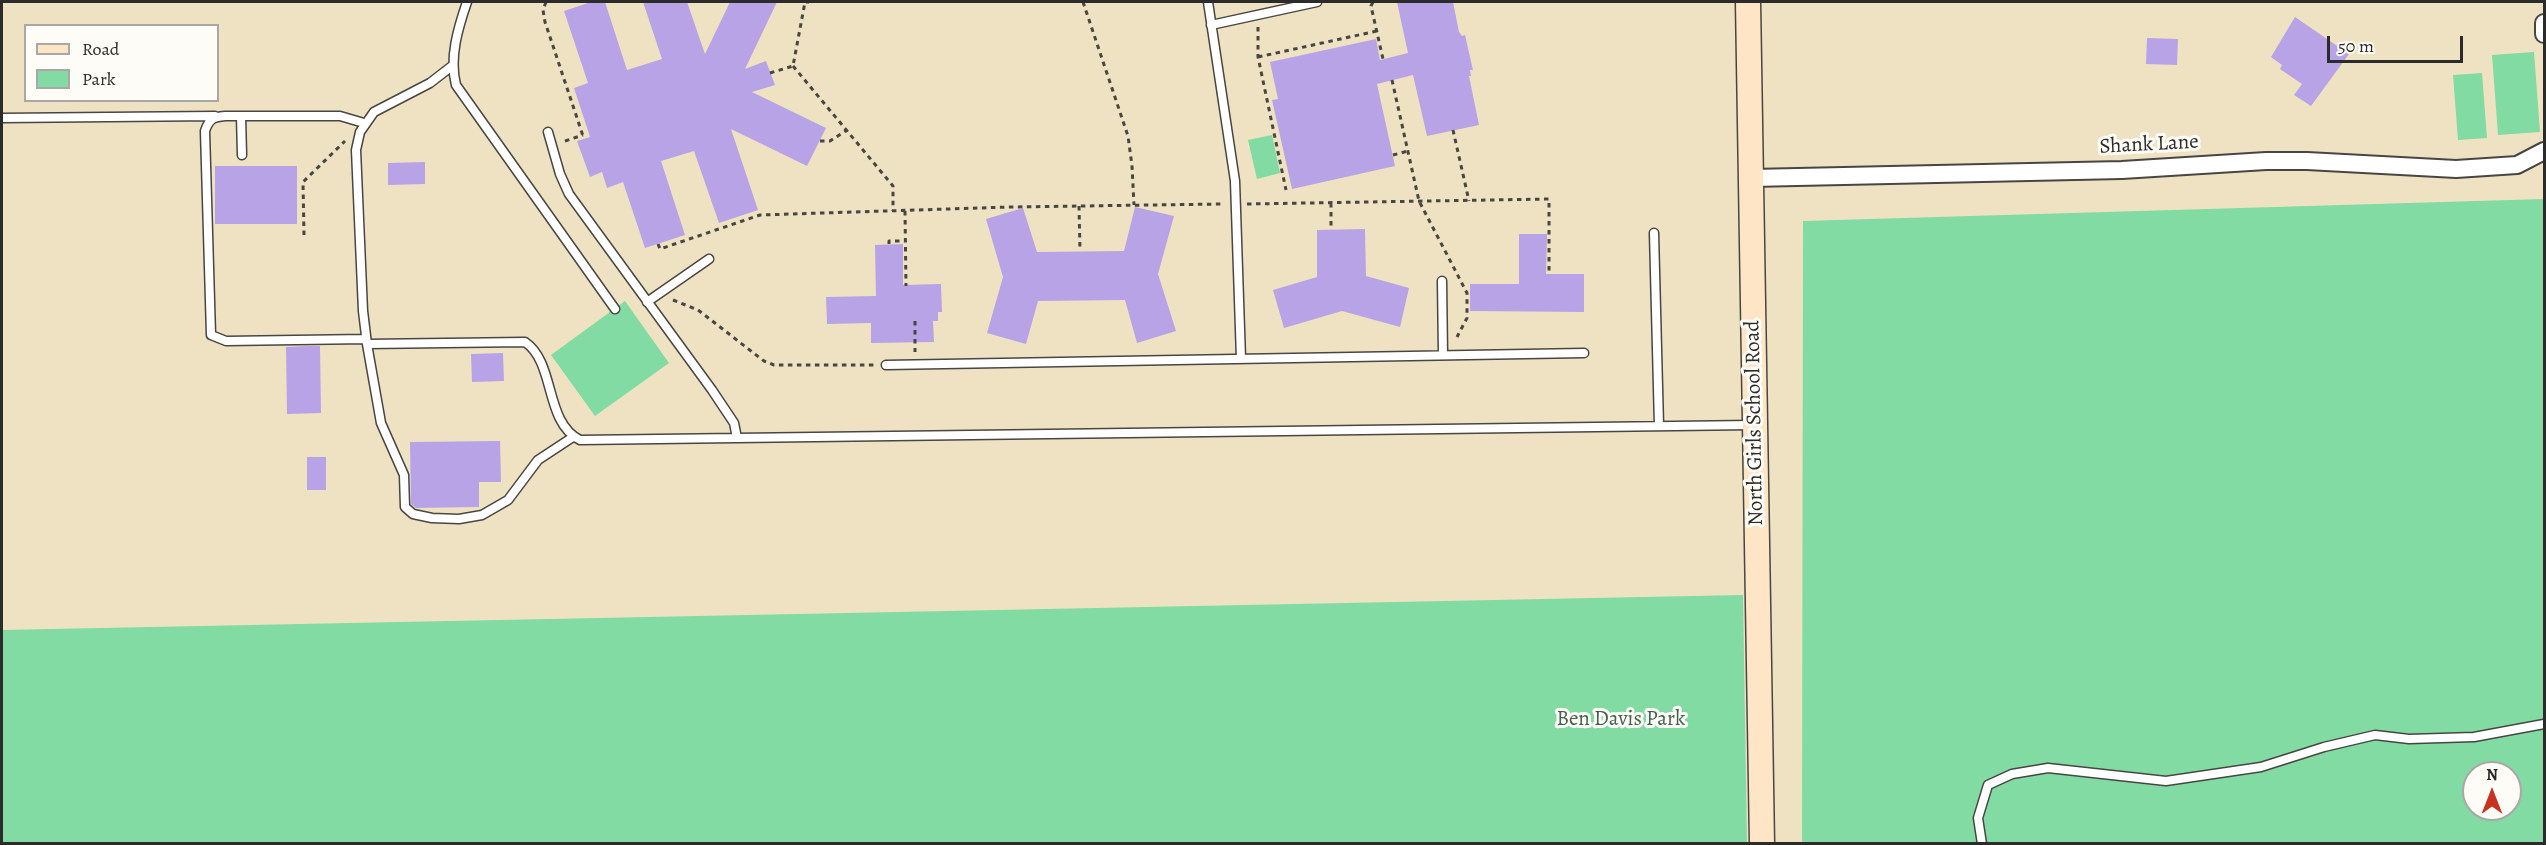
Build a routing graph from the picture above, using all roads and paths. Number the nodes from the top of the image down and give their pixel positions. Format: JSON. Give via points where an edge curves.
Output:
{"nodes":[{"id":1,"x":467,"y":2,"type":"edge"},
{"id":2,"x":546,"y":2,"type":"edge"},
{"id":3,"x":806,"y":2,"type":"edge"},
{"id":4,"x":1083,"y":2,"type":"edge"},
{"id":5,"x":1208,"y":2,"type":"edge"},
{"id":6,"x":1317,"y":2,"type":"edge"},
{"id":7,"x":1373,"y":2,"type":"edge"},
{"id":8,"x":1748,"y":2,"type":"edge"},
{"id":9,"x":1259,"y":15,"type":"junction"},
{"id":10,"x":2544,"y":23,"type":"edge"},
{"id":11,"x":1212,"y":25,"type":"junction"},
{"id":12,"x":1377,"y":31,"type":"junction"},
{"id":13,"x":2544,"y":34,"type":"edge"},
{"id":14,"x":1258,"y":57,"type":"junction"},
{"id":15,"x":1383,"y":59,"type":"dead end"},
{"id":16,"x":452,"y":66,"type":"junction"},
{"id":17,"x":793,"y":66,"type":"junction"},
{"id":18,"x":770,"y":73,"type":"dead end"},
{"id":19,"x":1392,"y":80,"type":"dead end"},
{"id":20,"x":225,"y":116,"type":"junction"},
{"id":21,"x":241,"y":116,"type":"junction"},
{"id":22,"x":2,"y":118,"type":"edge"},
{"id":23,"x":364,"y":123,"type":"junction"},
{"id":24,"x":847,"y":130,"type":"junction"},
{"id":25,"x":1453,"y":130,"type":"dead end"},
{"id":26,"x":548,"y":132,"type":"dead end"},
{"id":27,"x":820,"y":141,"type":"dead end"},
{"id":28,"x":552,"y":145,"type":"junction"},
{"id":29,"x":1408,"y":151,"type":"junction"},
{"id":30,"x":2544,"y":151,"type":"edge"},
{"id":31,"x":242,"y":155,"type":"dead end"},
{"id":32,"x":1393,"y":155,"type":"dead end"},
{"id":33,"x":1751,"y":178,"type":"junction"},
{"id":34,"x":1286,"y":190,"type":"dead end"},
{"id":35,"x":297,"y":192,"type":"dead end"},
{"id":36,"x":303,"y":192,"type":"junction"},
{"id":37,"x":1419,"y":201,"type":"junction"},
{"id":38,"x":1469,"y":201,"type":"junction"},
{"id":39,"x":1331,"y":203,"type":"junction"},
{"id":40,"x":1236,"y":204,"type":"junction"},
{"id":41,"x":1134,"y":205,"type":"junction"},
{"id":42,"x":1079,"y":206,"type":"junction"},
{"id":43,"x":893,"y":211,"type":"junction"},
{"id":44,"x":905,"y":211,"type":"junction"},
{"id":45,"x":1331,"y":229,"type":"dead end"},
{"id":46,"x":1654,"y":233,"type":"dead end"},
{"id":47,"x":304,"y":236,"type":"dead end"},
{"id":48,"x":905,"y":241,"type":"junction"},
{"id":49,"x":658,"y":244,"type":"dead end"},
{"id":50,"x":889,"y":244,"type":"dead end"},
{"id":51,"x":1080,"y":251,"type":"dead end"},
{"id":52,"x":709,"y":259,"type":"dead end"},
{"id":53,"x":1549,"y":274,"type":"dead end"},
{"id":54,"x":1442,"y":281,"type":"dead end"},
{"id":55,"x":906,"y":286,"type":"dead end"},
{"id":56,"x":647,"y":302,"type":"junction"},
{"id":57,"x":615,"y":309,"type":"dead end"},
{"id":58,"x":915,"y":321,"type":"dead end"},
{"id":59,"x":366,"y":341,"type":"junction"},
{"id":60,"x":1584,"y":353,"type":"dead end"},
{"id":61,"x":1443,"y":355,"type":"junction"},
{"id":62,"x":1240,"y":359,"type":"junction"},
{"id":63,"x":916,"y":364,"type":"junction"},
{"id":64,"x":886,"y":365,"type":"joint"},
{"id":65,"x":1755,"y":425,"type":"junction"},
{"id":66,"x":1659,"y":426,"type":"junction"},
{"id":67,"x":573,"y":437,"type":"junction"},
{"id":68,"x":736,"y":438,"type":"junction"},
{"id":69,"x":2544,"y":724,"type":"edge"},
{"id":70,"x":1762,"y":843,"type":"edge"},
{"id":71,"x":1982,"y":843,"type":"edge"}],
"edges":[{"from":1,"to":16,"type":"lane"},
{"from":2,"to":28,"type":"path","via":[[545,22],[584,137]]},
{"from":3,"to":17,"type":"path"},
{"from":4,"to":41,"type":"path","via":[[1128,136]]},
{"from":5,"to":11,"type":"lane"},
{"from":6,"to":9,"type":"lane"},
{"from":7,"to":12,"type":"path"},
{"from":8,"to":33,"type":"main road","name":"North Girls School Road"},
{"from":9,"to":11,"type":"lane"},
{"from":9,"to":14,"type":"path"},
{"from":10,"to":13,"type":"street"},
{"from":11,"to":40,"type":"lane"},
{"from":12,"to":14,"type":"path"},
{"from":12,"to":15,"type":"path"},
{"from":14,"to":34,"type":"path"},
{"from":16,"to":23,"type":"lane","via":[[430,83],[374,112]]},
{"from":16,"to":57,"type":"lane","via":[[460,93]]},
{"from":17,"to":18,"type":"path"},
{"from":17,"to":24,"type":"path"},
{"from":19,"to":29,"type":"path"},
{"from":20,"to":21,"type":"lane"},
{"from":20,"to":22,"type":"lane"},
{"from":20,"to":59,"type":"lane","via":[[214,117],[205,131],[211,335],[226,341]]},
{"from":21,"to":23,"type":"lane","via":[[340,116]]},
{"from":21,"to":31,"type":"lane"},
{"from":23,"to":36,"type":"path","via":[[303,182]]},
{"from":23,"to":59,"type":"lane","via":[[357,140],[356,171]]},
{"from":24,"to":27,"type":"path","via":[[830,141]]},
{"from":24,"to":43,"type":"path","via":[[893,186]]},
{"from":25,"to":38,"type":"path"},
{"from":26,"to":28,"type":"lane"},
{"from":28,"to":56,"type":"lane","via":[[569,194]]},
{"from":29,"to":32,"type":"path"},
{"from":29,"to":37,"type":"path"},
{"from":30,"to":33,"type":"street","name":"Shank Lane","via":[[2517,165],[2456,169],[2265,161],[2122,170]]},
{"from":33,"to":65,"type":"main road","name":"North Girls School Road"},
{"from":35,"to":36,"type":"path"},
{"from":36,"to":47,"type":"path"},
{"from":37,"to":38,"type":"path"},
{"from":37,"to":39,"type":"path"},
{"from":37,"to":61,"type":"path","via":[[1467,293],[1467,318]]},
{"from":38,"to":53,"type":"path","via":[[1549,199]]},
{"from":39,"to":40,"type":"path"},
{"from":39,"to":45,"type":"path"},
{"from":40,"to":41,"type":"path"},
{"from":40,"to":62,"type":"lane"},
{"from":41,"to":42,"type":"path"},
{"from":42,"to":44,"type":"path"},
{"from":42,"to":51,"type":"path"},
{"from":43,"to":44,"type":"path"},
{"from":43,"to":49,"type":"path","via":[[760,215],[660,249]]},
{"from":44,"to":48,"type":"path"},
{"from":46,"to":66,"type":"lane"},
{"from":48,"to":50,"type":"path"},
{"from":48,"to":55,"type":"path"},
{"from":52,"to":56,"type":"lane"},
{"from":54,"to":61,"type":"lane"},
{"from":56,"to":64,"type":"path","via":[[667,300],[686,304],[774,365]]},
{"from":56,"to":68,"type":"lane","via":[[734,423]]},
{"from":58,"to":63,"type":"path"},
{"from":59,"to":67,"type":"lane","via":[[525,342],[536,352],[563,427]]},
{"from":59,"to":67,"type":"lane","via":[[381,423],[404,475],[405,507],[414,514],[459,519],[494,509],[515,492],[538,460]]},
{"from":60,"to":61,"type":"lane"},
{"from":61,"to":62,"type":"lane"},
{"from":62,"to":63,"type":"lane"},
{"from":63,"to":64,"type":"lane"},
{"from":65,"to":66,"type":"lane"},
{"from":65,"to":70,"type":"main road","name":"North Girls School Road"},
{"from":66,"to":68,"type":"lane"},
{"from":67,"to":68,"type":"lane"},
{"from":69,"to":71,"type":"lane","via":[[2474,737],[2409,739],[2374,735],[2261,767],[2166,781],[2048,768],[2012,774],[1988,785],[1978,818]]}]}
